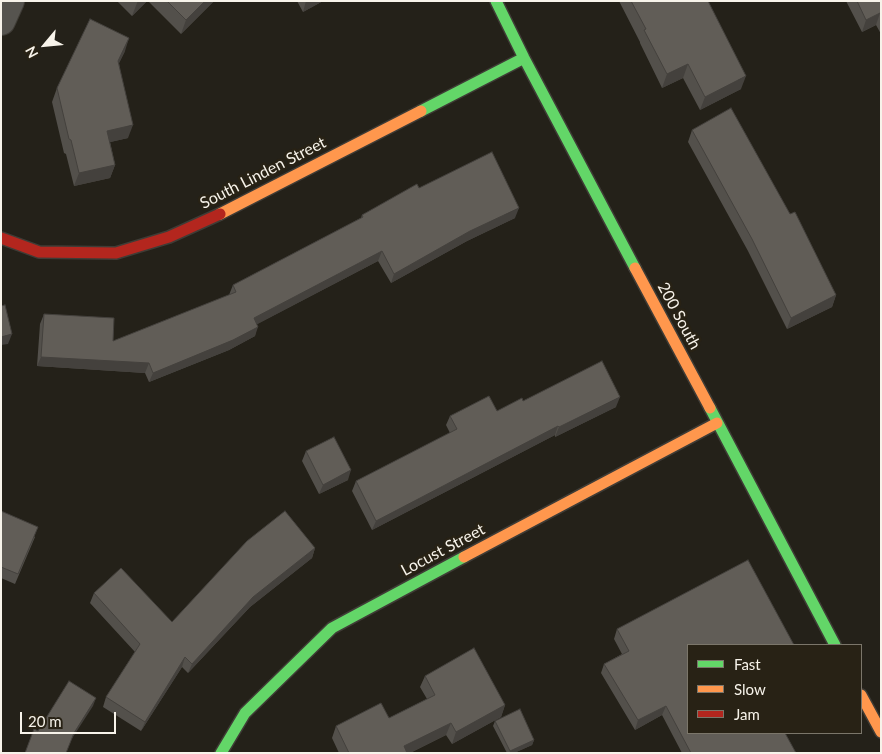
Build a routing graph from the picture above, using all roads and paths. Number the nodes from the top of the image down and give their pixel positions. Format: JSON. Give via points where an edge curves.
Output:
{"nodes":[{"id":1,"x":10,"y":1,"type":"edge"},
{"id":2,"x":496,"y":1,"type":"edge"},
{"id":3,"x":1,"y":21,"type":"edge"},
{"id":4,"x":524,"y":58,"type":"junction"},
{"id":5,"x":1,"y":238,"type":"edge"},
{"id":6,"x":717,"y":423,"type":"junction"},
{"id":7,"x":834,"y":644,"type":"edge"},
{"id":8,"x":862,"y":697,"type":"edge"},
{"id":9,"x":881,"y":732,"type":"edge"},
{"id":10,"x":221,"y":753,"type":"edge"}],
"edges":[{"from":1,"to":3,"type":"street"},
{"from":2,"to":4,"type":"street","name":"200 South"},
{"from":4,"to":5,"type":"street","name":"South Linden Street","via":[[169,237],[116,253],[40,252]]},
{"from":4,"to":6,"type":"street","name":"200 South"},
{"from":6,"to":7,"type":"street","name":"200 South"},
{"from":6,"to":10,"type":"street","name":"Locust Street","via":[[332,628],[245,714]]},
{"from":8,"to":9,"type":"street"}]}
